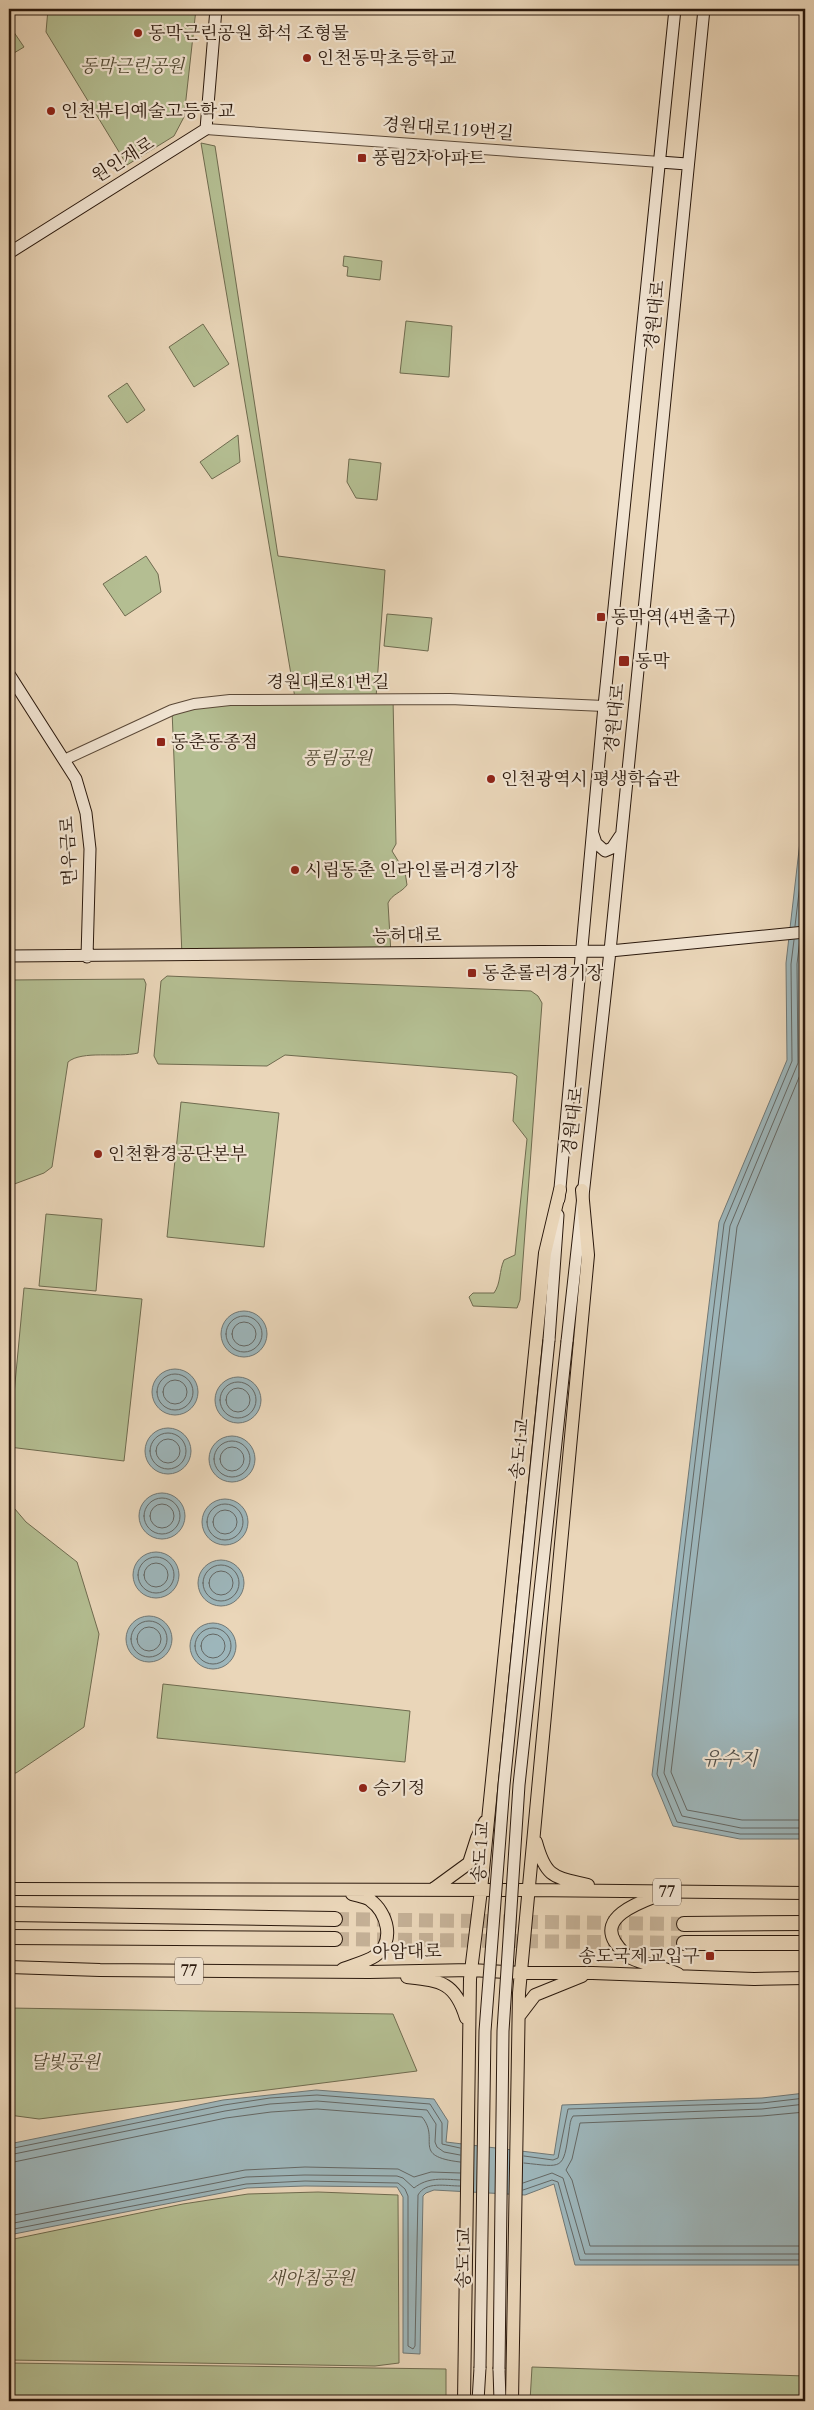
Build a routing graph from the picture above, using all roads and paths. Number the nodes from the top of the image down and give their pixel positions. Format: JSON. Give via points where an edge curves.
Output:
{"nodes":[{"id":1,"x":216,"y":9,"type":"edge"},
{"id":2,"x":675,"y":9,"type":"edge"},
{"id":3,"x":704,"y":9,"type":"edge"},
{"id":4,"x":206,"y":129,"type":"junction"},
{"id":5,"x":660,"y":162,"type":"junction"},
{"id":6,"x":687,"y":164,"type":"junction"},
{"id":7,"x":9,"y":253,"type":"edge"},
{"id":8,"x":9,"y":674,"type":"edge"},
{"id":9,"x":604,"y":706,"type":"junction"},
{"id":10,"x":64,"y":760,"type":"junction"},
{"id":11,"x":592,"y":830,"type":"junction"},
{"id":12,"x":622,"y":832,"type":"junction"},
{"id":13,"x":805,"y":932,"type":"edge"},
{"id":14,"x":581,"y":952,"type":"junction"},
{"id":15,"x":610,"y":952,"type":"junction"},
{"id":16,"x":9,"y":956,"type":"edge"},
{"id":17,"x":87,"y":957,"type":"junction"},
{"id":18,"x":560,"y":1190,"type":"junction"},
{"id":19,"x":582,"y":1190,"type":"junction"},
{"id":20,"x":549,"y":1340,"type":"joint"},
{"id":21,"x":567,"y":1341,"type":"joint"},
{"id":22,"x":489,"y":1816,"type":"junction"},
{"id":23,"x":534,"y":1833,"type":"junction"},
{"id":24,"x":9,"y":1889,"type":"edge"},
{"id":25,"x":337,"y":1890,"type":"junction"},
{"id":26,"x":432,"y":1890,"type":"junction"},
{"id":27,"x":481,"y":1890,"type":"junction"},
{"id":28,"x":528,"y":1890,"type":"junction"},
{"id":29,"x":610,"y":1891,"type":"junction"},
{"id":30,"x":666,"y":1892,"type":"junction"},
{"id":31,"x":805,"y":1893,"type":"edge"},
{"id":32,"x":9,"y":1914,"type":"edge"},
{"id":33,"x":335,"y":1919,"type":"tunnel mouth"},
{"id":34,"x":805,"y":1923,"type":"edge"},
{"id":35,"x":684,"y":1924,"type":"tunnel mouth"},
{"id":36,"x":9,"y":1937,"type":"edge"},
{"id":37,"x":335,"y":1939,"type":"tunnel mouth"},
{"id":38,"x":684,"y":1943,"type":"tunnel mouth"},
{"id":39,"x":805,"y":1943,"type":"edge"},
{"id":40,"x":9,"y":1967,"type":"edge"},
{"id":41,"x":471,"y":1970,"type":"junction"},
{"id":42,"x":336,"y":1971,"type":"junction"},
{"id":43,"x":369,"y":1972,"type":"junction"},
{"id":44,"x":521,"y":1973,"type":"junction"},
{"id":45,"x":593,"y":1973,"type":"junction"},
{"id":46,"x":683,"y":1976,"type":"junction"},
{"id":47,"x":805,"y":1978,"type":"edge"},
{"id":48,"x":519,"y":2016,"type":"junction"},
{"id":49,"x":469,"y":2043,"type":"junction"},
{"id":50,"x":464,"y":2401,"type":"edge"},
{"id":51,"x":478,"y":2401,"type":"edge"},
{"id":52,"x":500,"y":2401,"type":"edge"},
{"id":53,"x":512,"y":2401,"type":"edge"}],
"edges":[{"from":1,"to":4,"type":"main road"},
{"from":2,"to":5,"type":"main road","name":"경원대로"},
{"from":3,"to":6,"type":"main road","name":"경원대로"},
{"from":4,"to":5,"type":"street","name":"경원대로119번길"},
{"from":4,"to":7,"type":"main road","name":"원인재로"},
{"from":5,"to":6,"type":"main road","name":"경원대로119번길"},
{"from":5,"to":9,"type":"main road","name":"경원대로"},
{"from":6,"to":12,"type":"main road","name":"경원대로"},
{"from":8,"to":10,"type":"main road","name":"먼우금로"},
{"from":9,"to":10,"type":"street","name":"경원대로81번길","via":[[450,699],[230,700],[172,710]]},
{"from":9,"to":11,"type":"main road","name":"경원대로"},
{"from":10,"to":17,"type":"main road","name":"먼우금로","via":[[76,779],[86,813],[90,849]]},
{"from":11,"to":12,"type":"main road","via":[[596,843],[605,851],[612,848]]},
{"from":11,"to":14,"type":"main road","name":"경원대로"},
{"from":12,"to":15,"type":"main road","name":"경원대로"},
{"from":13,"to":15,"type":"main road","name":"능허대로"},
{"from":14,"to":15,"type":"main road","name":"능허대로"},
{"from":14,"to":17,"type":"main road","name":"능허대로"},
{"from":14,"to":18,"type":"main road","name":"경원대로"},
{"from":15,"to":19,"type":"main road","name":"경원대로"},
{"from":16,"to":17,"type":"main road","name":"능허대로"},
{"from":18,"to":20,"type":"main road","name":"경원대로"},
{"from":18,"to":22,"type":"main road","via":[[545,1253]]},
{"from":19,"to":21,"type":"main road","name":"경원대로"},
{"from":19,"to":23,"type":"main road","via":[[588,1255]]},
{"from":20,"to":51,"type":"main road","name":"송도1교","bridge":true,"via":[[504,1785],[485,2031]]},
{"from":21,"to":52,"type":"main road","name":"송도1교","bridge":true,"via":[[520,1785],[504,2011]]},
{"from":22,"to":26,"type":"main road","via":[[469,1863]]},
{"from":22,"to":27,"type":"main road"},
{"from":23,"to":28,"type":"main road"},
{"from":23,"to":29,"type":"main road","via":[[540,1857],[549,1873]]},
{"from":24,"to":25,"type":"main road","number":"77"},
{"from":25,"to":26,"type":"main road","number":"77"},
{"from":25,"to":42,"type":"main road","via":[[369,1899],[384,1914],[388,1929],[385,1945],[376,1956]]},
{"from":26,"to":27,"type":"main road","number":"77"},
{"from":27,"to":28,"type":"main road","number":"77"},
{"from":27,"to":41,"type":"main road"},
{"from":28,"to":29,"type":"main road","number":"77"},
{"from":28,"to":44,"type":"main road"},
{"from":29,"to":30,"type":"main road","number":"77"},
{"from":30,"to":31,"type":"main road","number":"77"},
{"from":30,"to":46,"type":"main road","via":[[622,1911],[615,1919],[613,1939],[630,1958]]},
{"from":32,"to":33,"type":"highway"},
{"from":34,"to":35,"type":"highway"},
{"from":36,"to":37,"type":"highway"},
{"from":38,"to":39,"type":"highway"},
{"from":40,"to":42,"type":"main road","name":"아암대로","number":"77"},
{"from":41,"to":43,"type":"main road","name":"아암대로","number":"77"},
{"from":41,"to":44,"type":"main road","name":"아암대로","number":"77"},
{"from":41,"to":49,"type":"main road"},
{"from":42,"to":43,"type":"main road","name":"아암대로","number":"77"},
{"from":43,"to":49,"type":"main road","via":[[438,1981],[450,1988],[456,1993],[466,2017]]},
{"from":44,"to":45,"type":"main road","name":"아암대로","number":"77"},
{"from":44,"to":48,"type":"main road"},
{"from":45,"to":46,"type":"main road","name":"아암대로","number":"77"},
{"from":45,"to":48,"type":"main road","via":[[535,1995]]},
{"from":46,"to":47,"type":"main road","name":"아암대로","number":"77"},
{"from":48,"to":53,"type":"main road"},
{"from":49,"to":50,"type":"main road"}]}
